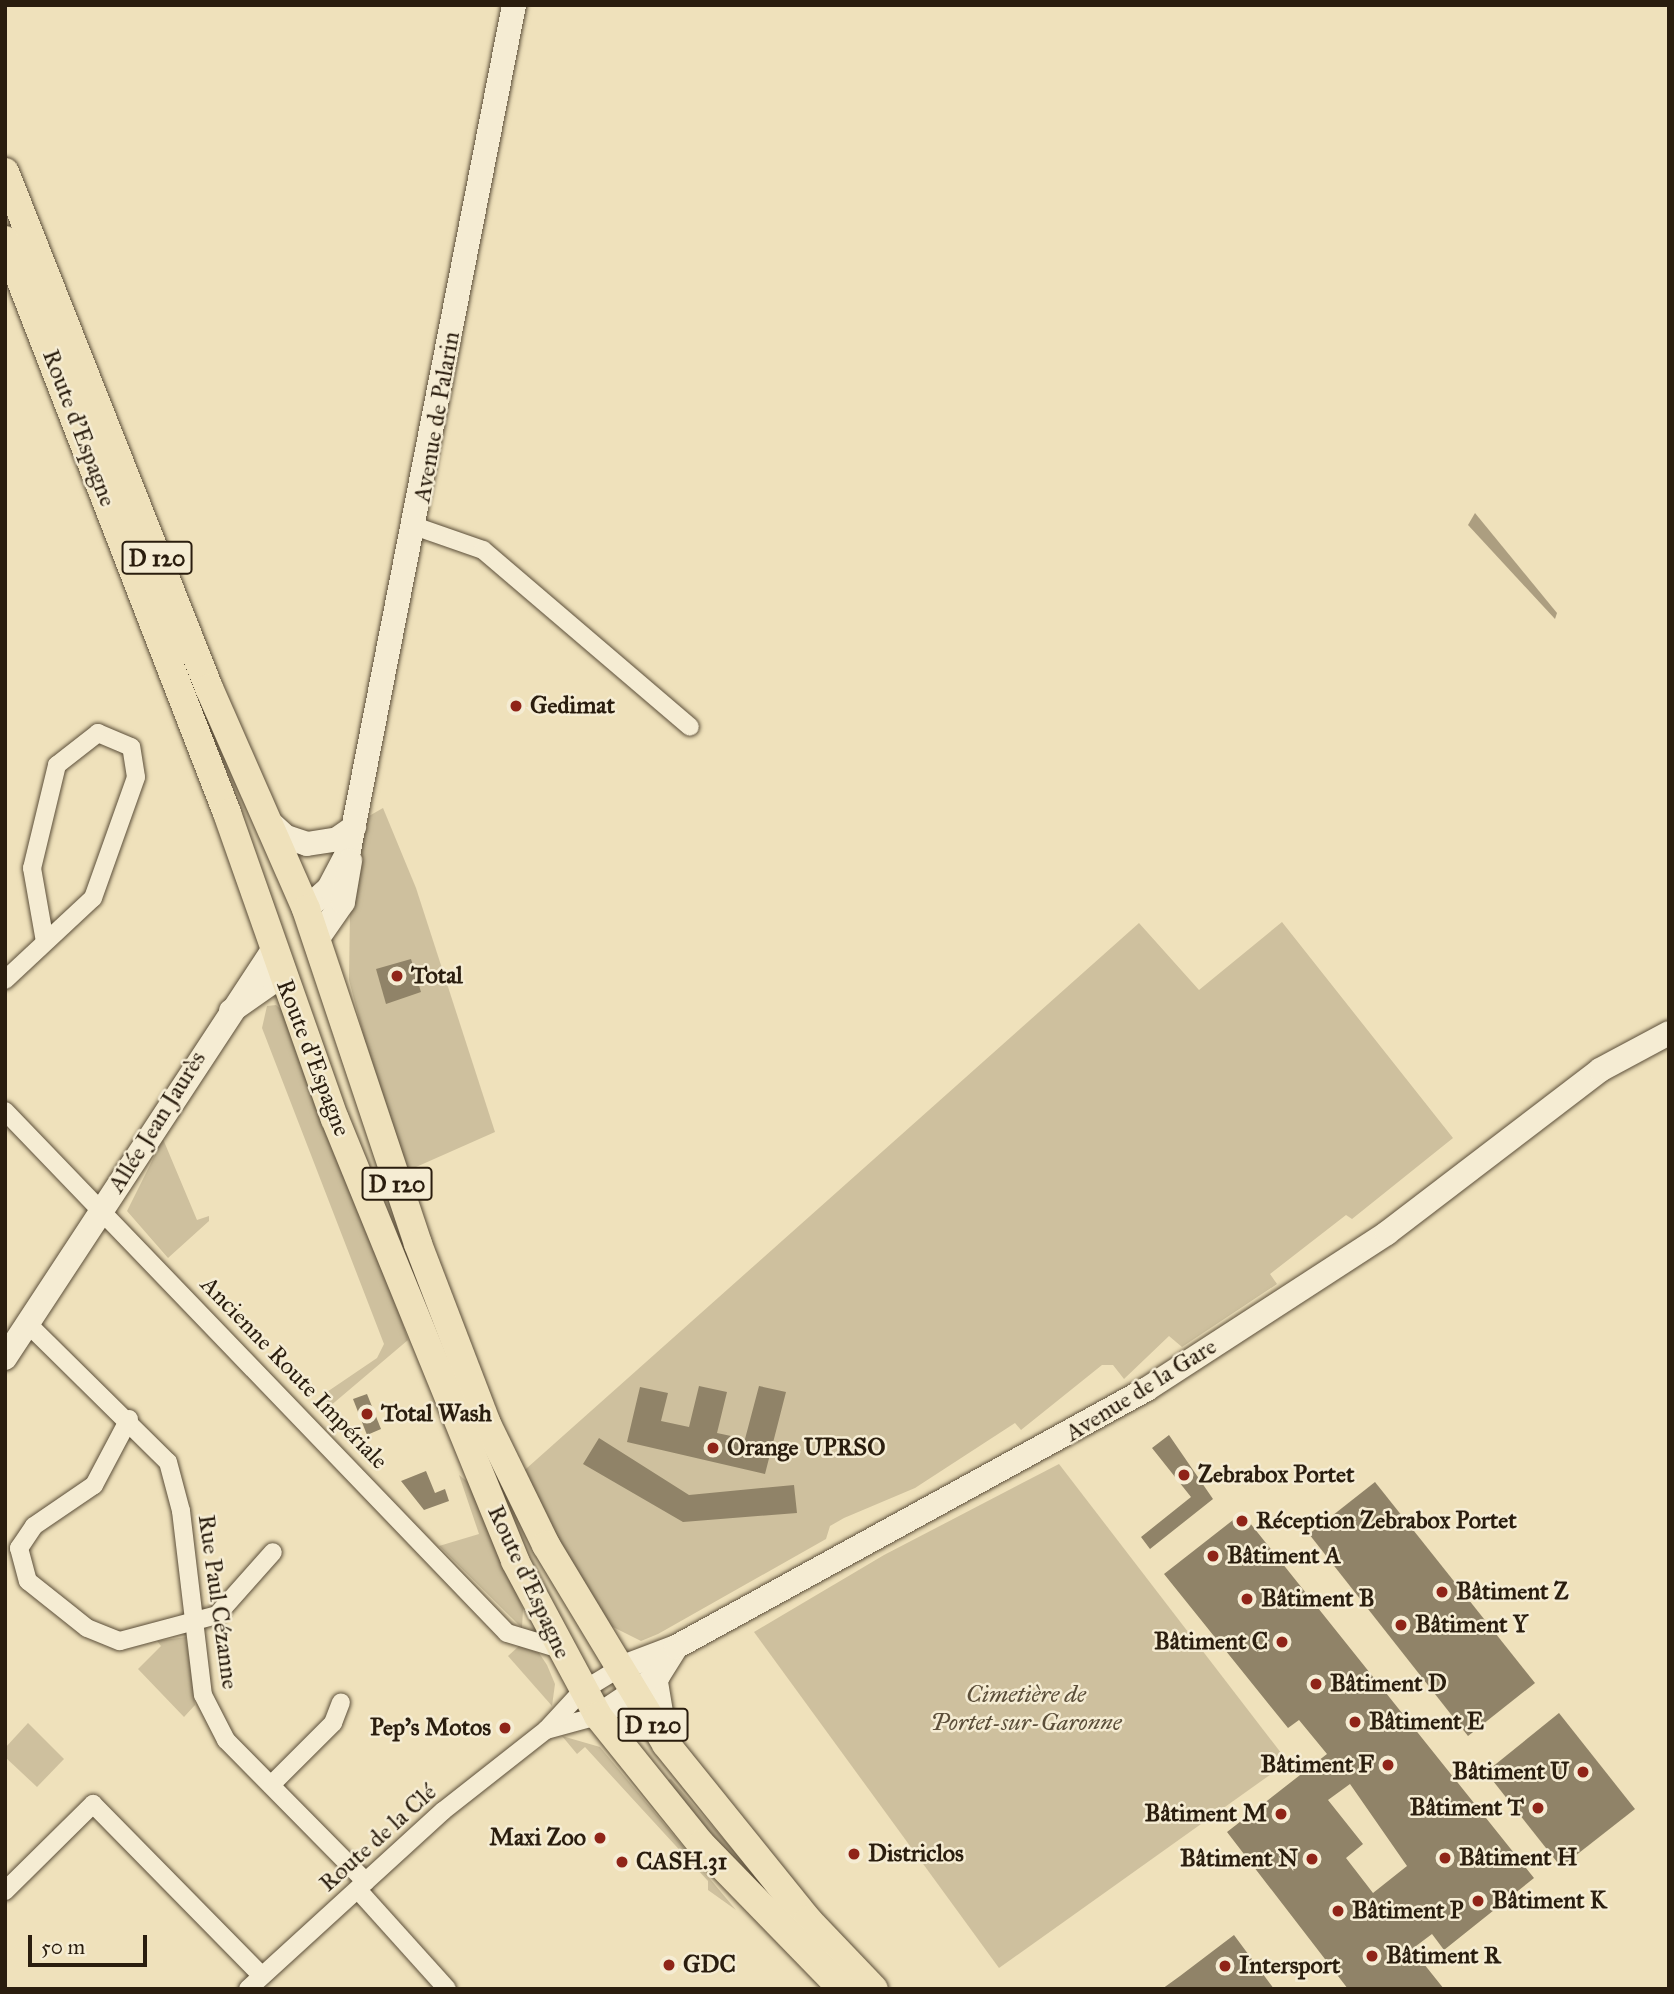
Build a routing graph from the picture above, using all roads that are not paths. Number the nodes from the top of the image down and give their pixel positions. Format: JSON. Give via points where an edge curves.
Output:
{"nodes":[{"id":1,"x":514,"y":5,"type":"edge"},
{"id":2,"x":5,"y":173,"type":"edge"},
{"id":3,"x":5,"y":240,"type":"edge"},
{"id":4,"x":417,"y":527,"type":"junction"},
{"id":5,"x":690,"y":727,"type":"dead end"},
{"id":6,"x":262,"y":812,"type":"junction"},
{"id":7,"x":352,"y":838,"type":"junction"},
{"id":8,"x":306,"y":909,"type":"junction"},
{"id":9,"x":316,"y":941,"type":"junction"},
{"id":10,"x":45,"y":942,"type":"junction"},
{"id":11,"x":273,"y":950,"type":"junction"},
{"id":12,"x":281,"y":976,"type":"junction"},
{"id":13,"x":5,"y":980,"type":"edge"},
{"id":14,"x":220,"y":1022,"type":"junction"},
{"id":15,"x":1669,"y":1033,"type":"edge"},
{"id":16,"x":5,"y":1111,"type":"edge"},
{"id":17,"x":103,"y":1212,"type":"junction"},
{"id":18,"x":31,"y":1326,"type":"junction"},
{"id":19,"x":5,"y":1358,"type":"edge"},
{"id":20,"x":129,"y":1419,"type":"junction"},
{"id":21,"x":273,"y":1552,"type":"dead end"},
{"id":22,"x":195,"y":1625,"type":"junction"},
{"id":23,"x":676,"y":1647,"type":"junction"},
{"id":24,"x":557,"y":1648,"type":"junction"},
{"id":25,"x":618,"y":1669,"type":"junction"},
{"id":26,"x":659,"y":1676,"type":"junction"},
{"id":27,"x":573,"y":1693,"type":"junction"},
{"id":28,"x":633,"y":1694,"type":"junction"},
{"id":29,"x":341,"y":1702,"type":"dead end"},
{"id":30,"x":598,"y":1716,"type":"junction"},
{"id":31,"x":547,"y":1730,"type":"junction"},
{"id":32,"x":676,"y":1757,"type":"junction"},
{"id":33,"x":271,"y":1785,"type":"junction"},
{"id":34,"x":362,"y":1886,"type":"junction"},
{"id":35,"x":5,"y":1891,"type":"edge"},
{"id":36,"x":262,"y":1976,"type":"junction"},
{"id":37,"x":248,"y":1989,"type":"edge"},
{"id":38,"x":447,"y":1989,"type":"edge"},
{"id":39,"x":842,"y":1989,"type":"edge"},
{"id":40,"x":874,"y":1989,"type":"edge"}],
"edges":[{"from":1,"to":4,"type":"street","name":"Avenue de Palarin","via":[[487,123]]},
{"from":2,"to":6,"type":"main road","name":"Route d'Espagne","number":"D 120"},
{"from":3,"to":11,"type":"main road","name":"Route d'Espagne","number":"D 120","via":[[227,813]]},
{"from":4,"to":5,"type":"street","via":[[483,550]]},
{"from":4,"to":7,"type":"street","name":"Avenue de Palarin"},
{"from":6,"to":7,"type":"street","via":[[276,830],[307,844]]},
{"from":6,"to":8,"type":"main road","name":"Route d'Espagne","number":"D 120"},
{"from":7,"to":8,"type":"street","name":"Avenue de Palarin","via":[[329,888]]},
{"from":7,"to":9,"type":"street","name":"Avenue de Palarin","via":[[343,902]]},
{"from":8,"to":9,"type":"main road","name":"Route d'Espagne","number":"D 120"},
{"from":8,"to":11,"type":"main road"},
{"from":9,"to":12,"type":"main road"},
{"from":9,"to":25,"type":"main road","name":"Route d'Espagne","number":"D 120","via":[[418,1244],[487,1424]]},
{"from":10,"to":10,"type":"street","via":[[93,898],[136,777],[131,747],[98,733],[57,765],[32,868]]},
{"from":10,"to":13,"type":"street"},
{"from":11,"to":12,"type":"main road","name":"Route d'Espagne","number":"D 120"},
{"from":11,"to":14,"type":"street","name":"Allée Jean Jaurès"},
{"from":12,"to":14,"type":"street","name":"Allée Jean Jaurès"},
{"from":12,"to":24,"type":"main road","name":"Route d'Espagne","number":"D 120","via":[[515,1561]]},
{"from":14,"to":17,"type":"street","name":"Allée Jean Jaurès"},
{"from":15,"to":23,"type":"street","name":"Avenue de la Gare","via":[[1600,1070],[1387,1233],[1147,1389]]},
{"from":16,"to":17,"type":"street","name":"Ancienne Route Impériale"},
{"from":17,"to":18,"type":"street","name":"Allée Jean Jaurès"},
{"from":17,"to":24,"type":"street","name":"Ancienne Route Impériale","via":[[507,1633]]},
{"from":18,"to":19,"type":"street","name":"Allée Jean Jaurès"},
{"from":18,"to":20,"type":"street","name":"Rue Paul Cézanne"},
{"from":20,"to":22,"type":"street","name":"Rue Paul Cézanne","via":[[156,1445],[177,1484]]},
{"from":20,"to":22,"type":"street","via":[[94,1485],[34,1526],[19,1548],[20,1567],[28,1581],[87,1628],[120,1641]]},
{"from":21,"to":22,"type":"street","via":[[217,1615]]},
{"from":22,"to":33,"type":"street","name":"Rue Paul Cézanne","via":[[203,1695],[226,1740]]},
{"from":23,"to":25,"type":"street","name":"Avenue de la Gare"},
{"from":23,"to":26,"type":"street"},
{"from":24,"to":27,"type":"main road","name":"Route d'Espagne","number":"D 120"},
{"from":25,"to":27,"type":"street","name":"Route de la Clé"},
{"from":25,"to":28,"type":"main road","name":"Route d'Espagne","number":"D 120"},
{"from":26,"to":28,"type":"street"},
{"from":26,"to":32,"type":"street","name":"Route d'Espagne","via":[[662,1718]]},
{"from":27,"to":30,"type":"main road","name":"Route d'Espagne","number":"D 120"},
{"from":27,"to":31,"type":"street","name":"Route de la Clé"},
{"from":28,"to":30,"type":"street"},
{"from":28,"to":32,"type":"main road","name":"Route d'Espagne","number":"D 120"},
{"from":29,"to":33,"type":"street","via":[[333,1723]]},
{"from":30,"to":31,"type":"street","name":"Route de la Clé"},
{"from":30,"to":39,"type":"main road","name":"Route d'Espagne","number":"D 120","via":[[701,1844]]},
{"from":31,"to":34,"type":"street","name":"Route de la Clé"},
{"from":32,"to":40,"type":"main road","name":"Route d'Espagne","number":"D 120","via":[[808,1920]]},
{"from":33,"to":34,"type":"street","name":"Rue Paul Cézanne"},
{"from":34,"to":36,"type":"street","name":"Route de la Clé"},
{"from":34,"to":38,"type":"street","name":"Rue Paul Cézanne"},
{"from":35,"to":36,"type":"street","via":[[93,1804]]},
{"from":36,"to":37,"type":"street","name":"Route de la Clé"}]}
